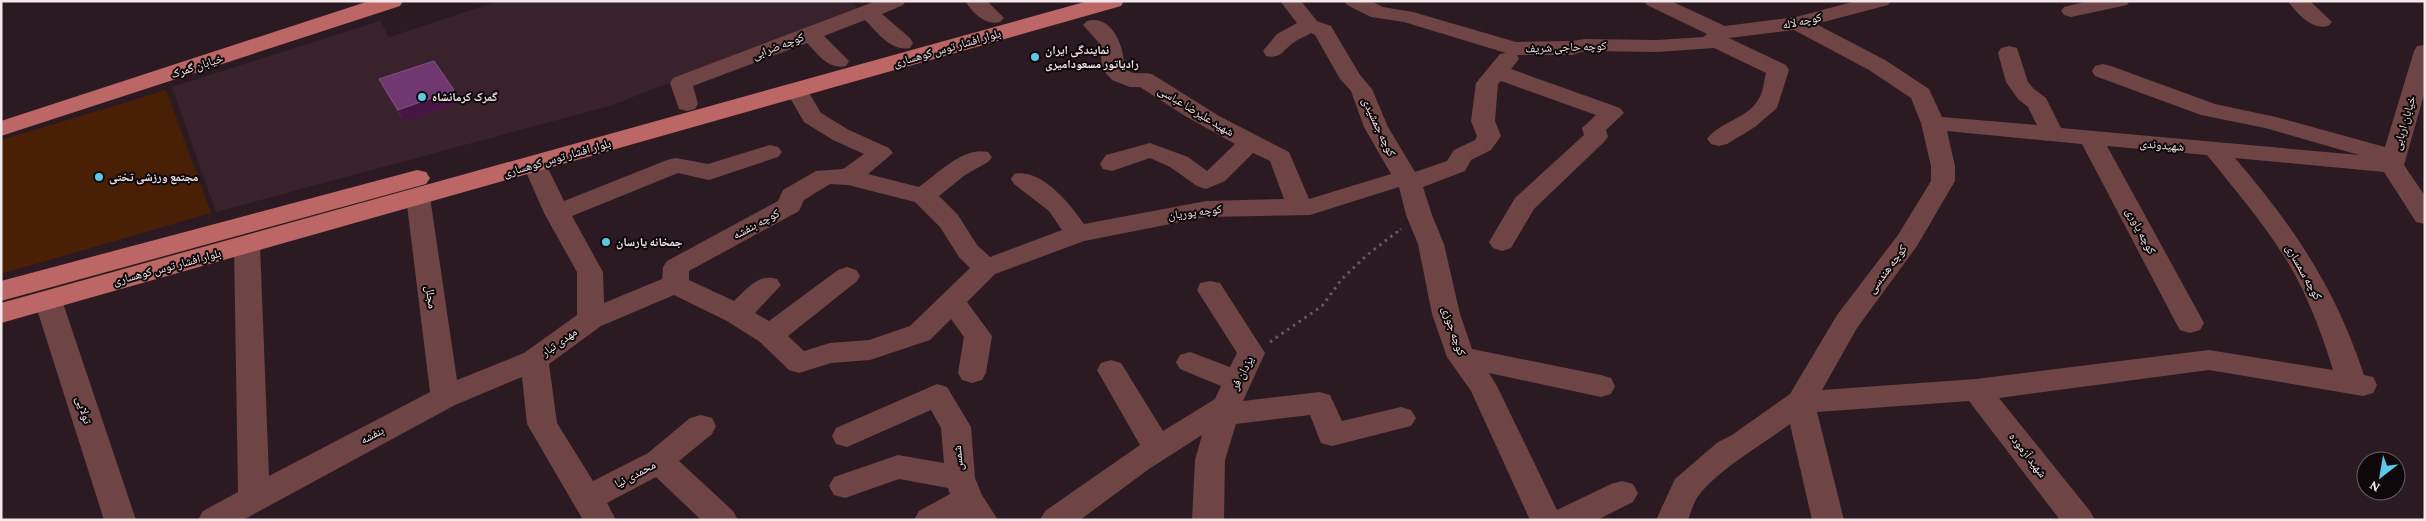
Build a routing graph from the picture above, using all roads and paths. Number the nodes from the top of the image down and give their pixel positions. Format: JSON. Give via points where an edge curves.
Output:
{"nodes":[{"id":1,"x":392,"y":1,"type":"edge"},
{"id":2,"x":896,"y":1,"type":"edge"},
{"id":3,"x":975,"y":1,"type":"edge"},
{"id":4,"x":1054,"y":1,"type":"edge"},
{"id":5,"x":1113,"y":1,"type":"edge"},
{"id":6,"x":1290,"y":1,"type":"edge"},
{"id":7,"x":1354,"y":1,"type":"edge"},
{"id":8,"x":1654,"y":1,"type":"edge"},
{"id":9,"x":1881,"y":1,"type":"edge"},
{"id":10,"x":2120,"y":1,"type":"edge"},
{"id":11,"x":2298,"y":1,"type":"edge"},
{"id":12,"x":868,"y":12,"type":"junction"},
{"id":13,"x":2071,"y":12,"type":"dead end"},
{"id":14,"x":993,"y":18,"type":"junction"},
{"id":15,"x":2322,"y":22,"type":"dead end"},
{"id":16,"x":1797,"y":23,"type":"junction"},
{"id":17,"x":1094,"y":25,"type":"dead end"},
{"id":18,"x":1310,"y":25,"type":"junction"},
{"id":19,"x":810,"y":34,"type":"junction"},
{"id":20,"x":1718,"y":36,"type":"junction"},
{"id":21,"x":902,"y":43,"type":"junction"},
{"id":22,"x":1515,"y":49,"type":"junction"},
{"id":23,"x":1274,"y":50,"type":"dead end"},
{"id":24,"x":2425,"y":51,"type":"edge"},
{"id":25,"x":2009,"y":53,"type":"dead end"},
{"id":26,"x":838,"y":61,"type":"junction"},
{"id":27,"x":2103,"y":71,"type":"dead end"},
{"id":28,"x":1498,"y":72,"type":"junction"},
{"id":29,"x":797,"y":91,"type":"junction"},
{"id":30,"x":687,"y":104,"type":"junction"},
{"id":31,"x":1933,"y":123,"type":"junction"},
{"id":32,"x":1,"y":129,"type":"edge"},
{"id":33,"x":2053,"y":135,"type":"junction"},
{"id":34,"x":1719,"y":139,"type":"dead end"},
{"id":35,"x":2091,"y":139,"type":"junction"},
{"id":36,"x":1250,"y":142,"type":"junction"},
{"id":37,"x":2215,"y":150,"type":"junction"},
{"id":38,"x":770,"y":152,"type":"dead end"},
{"id":39,"x":980,"y":157,"type":"dead end"},
{"id":40,"x":2393,"y":161,"type":"junction"},
{"id":41,"x":535,"y":164,"type":"junction"},
{"id":42,"x":1112,"y":164,"type":"dead end"},
{"id":43,"x":848,"y":177,"type":"junction"},
{"id":44,"x":1024,"y":179,"type":"dead end"},
{"id":45,"x":1408,"y":180,"type":"junction"},
{"id":46,"x":924,"y":196,"type":"junction"},
{"id":47,"x":418,"y":197,"type":"junction"},
{"id":48,"x":1299,"y":207,"type":"junction"},
{"id":49,"x":2423,"y":212,"type":"edge"},
{"id":50,"x":557,"y":213,"type":"junction"},
{"id":51,"x":1419,"y":215,"type":"junction"},
{"id":52,"x":1078,"y":234,"type":"junction"},
{"id":53,"x":1502,"y":242,"type":"dead end"},
{"id":54,"x":247,"y":245,"type":"junction"},
{"id":55,"x":986,"y":268,"type":"junction"},
{"id":56,"x":846,"y":276,"type":"dead end"},
{"id":57,"x":675,"y":284,"type":"junction"},
{"id":58,"x":768,"y":285,"type":"dead end"},
{"id":59,"x":1210,"y":290,"type":"dead end"},
{"id":60,"x":1,"y":291,"type":"edge"},
{"id":61,"x":48,"y":300,"type":"junction"},
{"id":62,"x":953,"y":303,"type":"junction"},
{"id":63,"x":1,"y":313,"type":"edge"},
{"id":64,"x":737,"y":314,"type":"junction"},
{"id":65,"x":591,"y":320,"type":"junction"},
{"id":66,"x":2190,"y":324,"type":"dead end"},
{"id":67,"x":770,"y":335,"type":"junction"},
{"id":68,"x":1251,"y":353,"type":"junction"},
{"id":69,"x":1461,"y":357,"type":"junction"},
{"id":70,"x":534,"y":360,"type":"junction"},
{"id":71,"x":1190,"y":362,"type":"dead end"},
{"id":72,"x":1111,"y":370,"type":"dead end"},
{"id":73,"x":972,"y":373,"type":"dead end"},
{"id":74,"x":1601,"y":386,"type":"dead end"},
{"id":75,"x":1976,"y":390,"type":"junction"},
{"id":76,"x":444,"y":397,"type":"junction"},
{"id":77,"x":1229,"y":401,"type":"junction"},
{"id":78,"x":1800,"y":402,"type":"junction"},
{"id":79,"x":1401,"y":418,"type":"dead end"},
{"id":80,"x":701,"y":426,"type":"dead end"},
{"id":81,"x":847,"y":436,"type":"dead end"},
{"id":82,"x":1158,"y":449,"type":"junction"},
{"id":83,"x":660,"y":461,"type":"junction"},
{"id":84,"x":845,"y":486,"type":"dead end"},
{"id":85,"x":1622,"y":493,"type":"dead end"},
{"id":86,"x":254,"y":497,"type":"junction"},
{"id":87,"x":970,"y":499,"type":"edge"},
{"id":88,"x":593,"y":509,"type":"edge"},
{"id":89,"x":120,"y":520,"type":"edge"},
{"id":90,"x":214,"y":520,"type":"edge"},
{"id":91,"x":722,"y":520,"type":"edge"},
{"id":92,"x":930,"y":520,"type":"edge"},
{"id":93,"x":1056,"y":520,"type":"edge"},
{"id":94,"x":1208,"y":520,"type":"edge"},
{"id":95,"x":1546,"y":520,"type":"edge"},
{"id":96,"x":1567,"y":520,"type":"edge"},
{"id":97,"x":1672,"y":520,"type":"edge"},
{"id":98,"x":1828,"y":520,"type":"edge"},
{"id":99,"x":2079,"y":520,"type":"edge"}],
"edges":[{"from":1,"to":32,"type":"main road","name":"خیابان گمرک"},
{"from":2,"to":12,"type":"street","name":"کوچه ضرابی"},
{"from":3,"to":14,"type":"street"},
{"from":4,"to":14,"type":"main road","name":"بلوار افشار توس کوهساری"},
{"from":5,"to":29,"type":"main road","name":"بلوار افشار توس کوهساری"},
{"from":6,"to":18,"type":"lane","name":"کوچه جمشیدی"},
{"from":7,"to":22,"type":"street","name":"کوچه حاجی شریف","via":[[1378,13],[1406,16]]},
{"from":8,"to":20,"type":"street"},
{"from":9,"to":16,"type":"street","name":"کوچه لاله"},
{"from":10,"to":13,"type":"street"},
{"from":11,"to":15,"type":"street"},
{"from":12,"to":19,"type":"street","name":"کوچه ضرابی"},
{"from":12,"to":21,"type":"street"},
{"from":14,"to":21,"type":"main road","name":"بلوار افشار توس کوهساری"},
{"from":16,"to":20,"type":"street","name":"کوچه لاله"},
{"from":16,"to":31,"type":"street","name":"کوچه هندسی","via":[[1877,65],[1921,94]]},
{"from":17,"to":36,"type":"street","name":"شهید علیرضا عباسی","via":[[1111,41],[1113,69],[1119,77],[1144,79],[1169,97]]},
{"from":18,"to":23,"type":"street"},
{"from":18,"to":45,"type":"lane","name":"کوچه جمشیدی","via":[[1324,31],[1351,79],[1361,89],[1376,127]]},
{"from":19,"to":26,"type":"street"},
{"from":19,"to":30,"type":"street","name":"کوچه ضرابی","via":[[681,83]]},
{"from":20,"to":22,"type":"street","name":"کوچه حاجی شریف","via":[[1708,43],[1666,46],[1585,45]]},
{"from":20,"to":34,"type":"street","via":[[1778,70],[1769,103],[1747,122]]},
{"from":21,"to":26,"type":"main road","name":"بلوار افشار توس کوهساری"},
{"from":22,"to":28,"type":"street"},
{"from":24,"to":40,"type":"street","name":"خیابان اربابی"},
{"from":25,"to":33,"type":"street","via":[[2011,71],[2029,99],[2038,103]]},
{"from":26,"to":30,"type":"main road","name":"بلوار افشار توس کوهساری"},
{"from":27,"to":40,"type":"street","via":[[2209,110],[2268,122]]},
{"from":28,"to":45,"type":"street","name":"کوچه پوریان","via":[[1487,83],[1483,121],[1489,136],[1482,145],[1462,155],[1456,166]]},
{"from":28,"to":53,"type":"lane","via":[[1612,113],[1594,128],[1596,137],[1524,204]]},
{"from":29,"to":41,"type":"main road","name":"بلوار افشار توس کوهساری"},
{"from":29,"to":43,"type":"street","via":[[812,117],[841,135],[881,153]]},
{"from":30,"to":60,"type":"main road","name":"بلوار افشار توس کوهساری"},
{"from":31,"to":33,"type":"street","name":"شهیدوندی"},
{"from":31,"to":78,"type":"street","name":"کوچه هندسی","via":[[1943,166],[1943,181],[1908,240],[1847,322]]},
{"from":33,"to":35,"type":"street","name":"شهیدوندی"},
{"from":35,"to":37,"type":"street","name":"شهیدوندی"},
{"from":35,"to":66,"type":"street","name":"کوچه یاوری"},
{"from":36,"to":42,"type":"street","via":[[1216,176],[1206,181],[1179,162],[1150,150],[1115,160]]},
{"from":36,"to":48,"type":"street","name":"شهید علیرضا عباسی","via":[[1281,157]]},
{"from":37,"to":40,"type":"street","name":"شهیدوندی"},
{"from":37,"to":75,"type":"street","name":"کوچه سمساری","via":[[2296,255],[2358,384],[2209,360]]},
{"from":38,"to":50,"type":"street","via":[[709,172],[676,164]]},
{"from":39,"to":46,"type":"street","via":[[956,170]]},
{"from":40,"to":49,"type":"street","name":"خیابان اربابی"},
{"from":41,"to":47,"type":"main road","name":"بلوار افشار توس کوهساری"},
{"from":41,"to":50,"type":"street"},
{"from":43,"to":46,"type":"street"},
{"from":43,"to":57,"type":"street","name":"کوچه بنفشه","via":[[825,176],[792,196],[790,205],[676,267]]},
{"from":44,"to":52,"type":"street","via":[[1058,206]]},
{"from":45,"to":48,"type":"street","name":"کوچه پوریان","via":[[1328,203]]},
{"from":45,"to":51,"type":"lane","name":"کوچه جمشیدی"},
{"from":46,"to":55,"type":"street","via":[[948,221],[968,251]]},
{"from":47,"to":54,"type":"main road","name":"بلوار افشار توس کوهساری"},
{"from":47,"to":76,"type":"street","name":"مجلل"},
{"from":48,"to":52,"type":"street","name":"کوچه پوریان","via":[[1206,209]]},
{"from":50,"to":65,"type":"street","via":[[590,272]]},
{"from":51,"to":68,"type":"path","name":"یزدان فر","via":[[1367,255],[1342,279],[1322,306]]},
{"from":51,"to":69,"type":"street","name":"کوچه جوزی","via":[[1432,244],[1446,314]]},
{"from":52,"to":55,"type":"street","name":"کوچه پوریان"},
{"from":54,"to":61,"type":"main road","name":"بلوار افشار توس کوهساری"},
{"from":54,"to":86,"type":"street"},
{"from":55,"to":62,"type":"street"},
{"from":56,"to":67,"type":"street"},
{"from":57,"to":64,"type":"street"},
{"from":57,"to":65,"type":"street"},
{"from":58,"to":64,"type":"street"},
{"from":59,"to":68,"type":"street"},
{"from":61,"to":63,"type":"main road","name":"بلوار افشار توس کوهساری"},
{"from":61,"to":89,"type":"street","name":"تولایی"},
{"from":62,"to":67,"type":"street","via":[[920,333],[870,350],[830,353],[799,363]]},
{"from":62,"to":73,"type":"street","via":[[978,336]]},
{"from":64,"to":67,"type":"street"},
{"from":65,"to":70,"type":"street","name":"مهدی تبار"},
{"from":68,"to":77,"type":"street","name":"یزدان فر"},
{"from":69,"to":74,"type":"street"},
{"from":69,"to":95,"type":"street","name":"کوچه جوزی","via":[[1483,386]]},
{"from":70,"to":76,"type":"street","name":"بنفشه"},
{"from":70,"to":88,"type":"street","name":"مهدی تبار","via":[[542,424]]},
{"from":71,"to":77,"type":"street"},
{"from":72,"to":82,"type":"street"},
{"from":75,"to":78,"type":"street"},
{"from":75,"to":99,"type":"street","name":"شهید آزموده"},
{"from":76,"to":86,"type":"street","name":"بنفشه"},
{"from":77,"to":79,"type":"street","via":[[1320,403],[1332,435]]},
{"from":77,"to":82,"type":"street"},
{"from":77,"to":94,"type":"street","name":"یزدان فر","via":[[1210,460]]},
{"from":78,"to":97,"type":"street","name":"کوچه هندسی","via":[[1729,450],[1686,488]]},
{"from":78,"to":98,"type":"street"},
{"from":80,"to":83,"type":"street"},
{"from":81,"to":87,"type":"street","name":"شمس","via":[[937,395],[956,427]]},
{"from":82,"to":93,"type":"street"},
{"from":83,"to":88,"type":"street","name":"محمدی نیا"},
{"from":83,"to":91,"type":"street","name":"محمدی نیا"},
{"from":84,"to":87,"type":"street","via":[[898,467]]},
{"from":85,"to":96,"type":"street"},
{"from":86,"to":90,"type":"street","name":"بنفشه"},
{"from":87,"to":92,"type":"street"}]}
